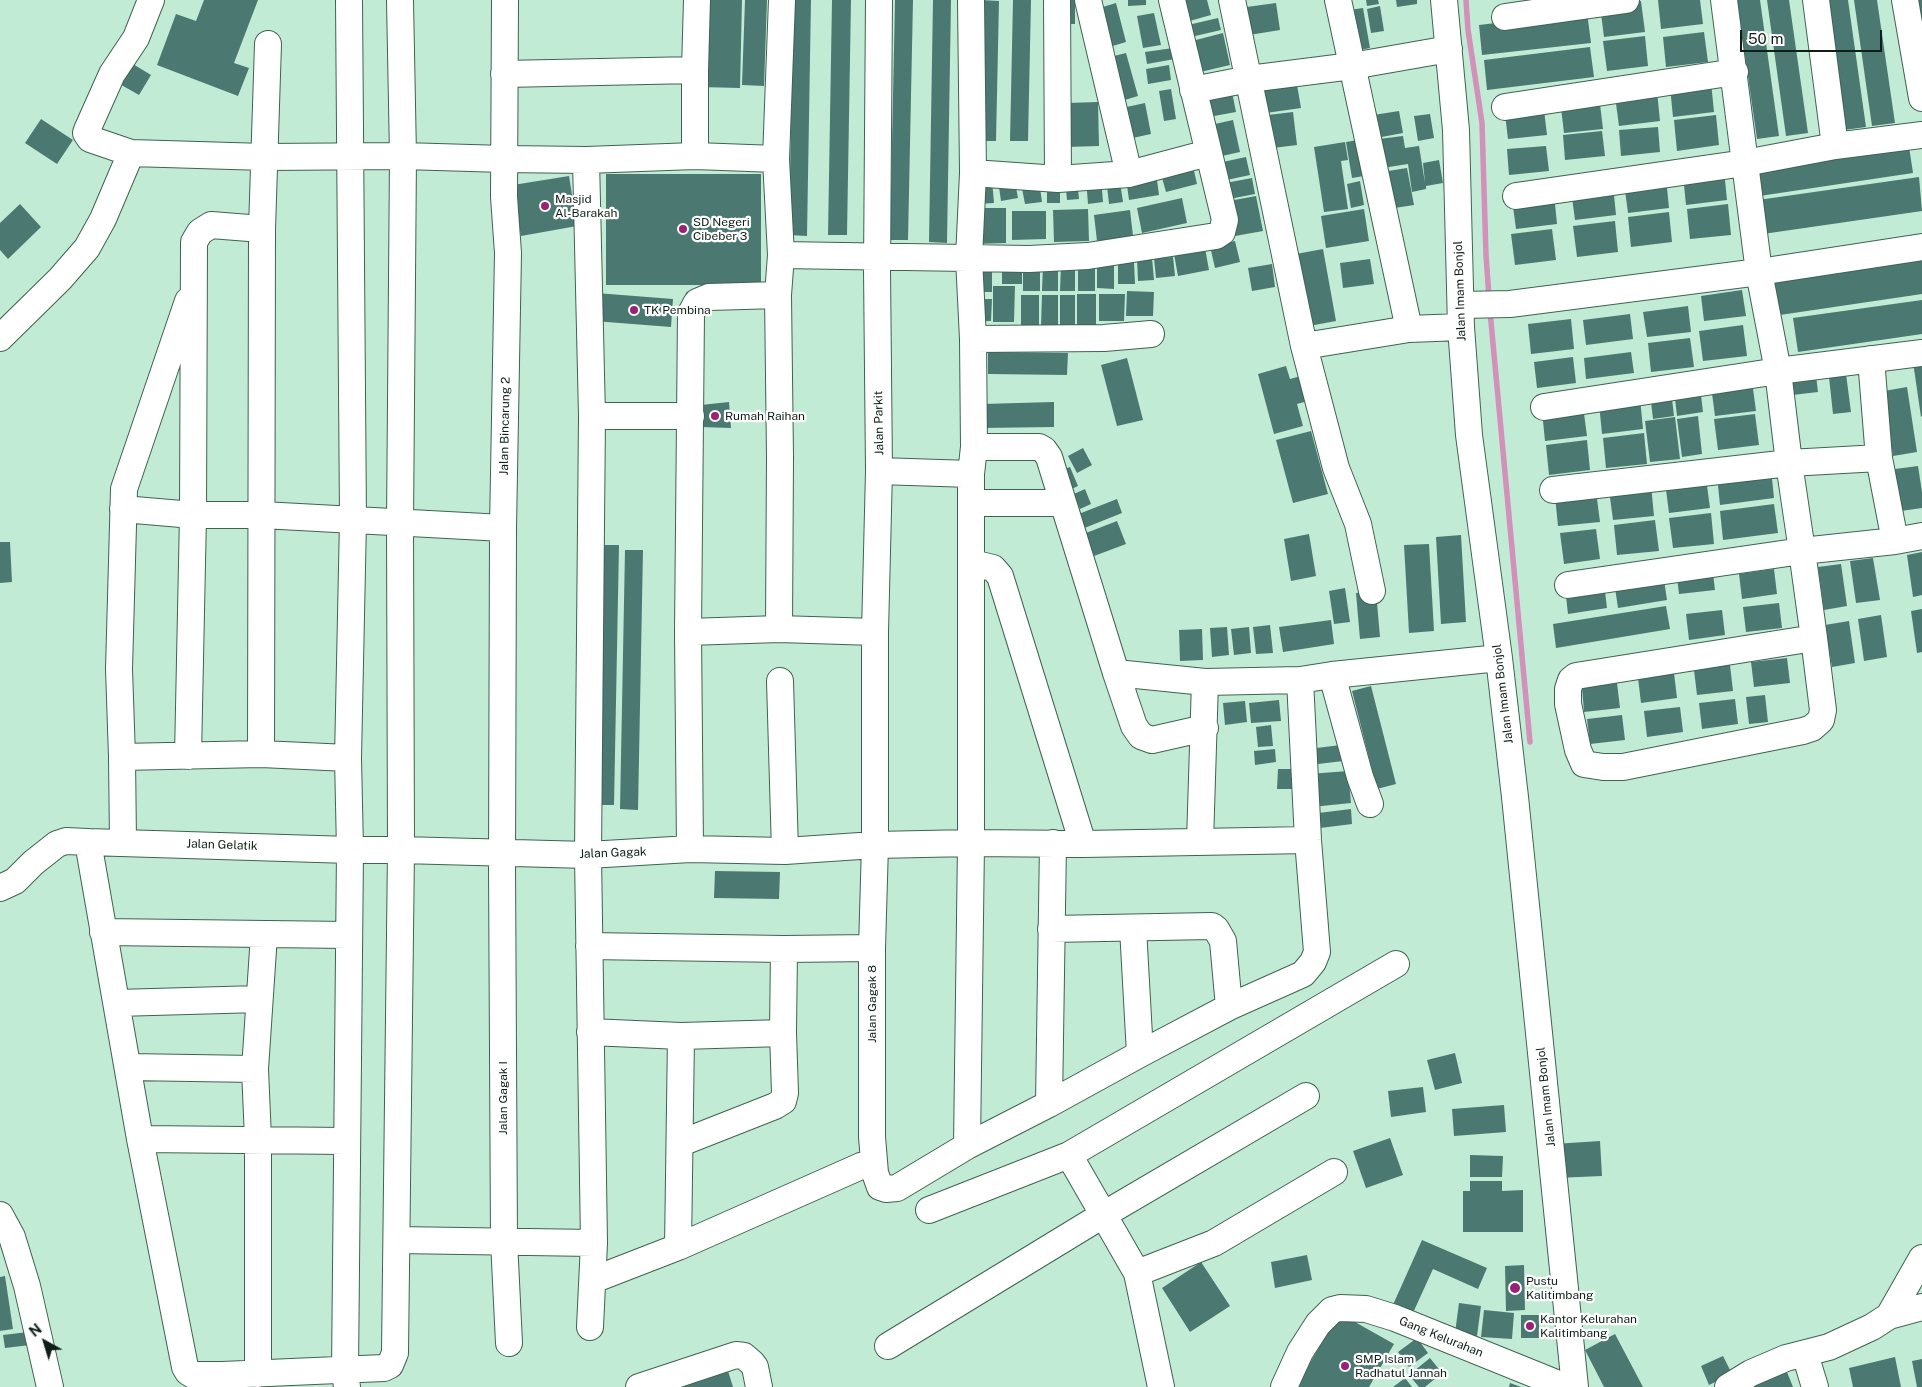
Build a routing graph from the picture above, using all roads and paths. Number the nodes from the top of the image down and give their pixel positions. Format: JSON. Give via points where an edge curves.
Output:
{"nodes":[{"id":1,"x":151,"y":0,"type":"edge"},
{"id":2,"x":349,"y":0,"type":"edge"},
{"id":3,"x":400,"y":0,"type":"edge"},
{"id":4,"x":505,"y":0,"type":"edge"},
{"id":5,"x":697,"y":0,"type":"edge"},
{"id":6,"x":782,"y":0,"type":"edge"},
{"id":7,"x":879,"y":0,"type":"edge"},
{"id":8,"x":971,"y":0,"type":"edge"},
{"id":9,"x":1057,"y":0,"type":"edge"},
{"id":10,"x":1088,"y":0,"type":"edge"},
{"id":11,"x":1172,"y":0,"type":"edge"},
{"id":12,"x":1232,"y":0,"type":"edge"},
{"id":13,"x":1338,"y":0,"type":"edge"},
{"id":14,"x":1444,"y":0,"type":"edge"},
{"id":15,"x":1626,"y":0,"type":"edge"},
{"id":16,"x":1724,"y":0,"type":"edge"},
{"id":17,"x":1816,"y":0,"type":"edge"},
{"id":18,"x":1905,"y":0,"type":"edge"},
{"id":19,"x":1505,"y":17,"type":"dead end"},
{"id":20,"x":268,"y":44,"type":"dead end"},
{"id":21,"x":1449,"y":49,"type":"junction"},
{"id":22,"x":1352,"y":66,"type":"junction"},
{"id":23,"x":695,"y":70,"type":"junction"},
{"id":24,"x":1735,"y":72,"type":"junction"},
{"id":25,"x":504,"y":74,"type":"junction"},
{"id":26,"x":1249,"y":79,"type":"junction"},
{"id":27,"x":1194,"y":90,"type":"junction"},
{"id":28,"x":1922,"y":98,"type":"edge"},
{"id":29,"x":1505,"y":107,"type":"dead end"},
{"id":30,"x":1922,"y":135,"type":"edge"},
{"id":31,"x":1835,"y":146,"type":"junction"},
{"id":32,"x":130,"y":153,"type":"junction"},
{"id":33,"x":1208,"y":153,"type":"junction"},
{"id":34,"x":403,"y":156,"type":"junction"},
{"id":35,"x":695,"y":156,"type":"junction"},
{"id":36,"x":265,"y":157,"type":"junction"},
{"id":37,"x":349,"y":157,"type":"junction"},
{"id":38,"x":504,"y":159,"type":"junction"},
{"id":39,"x":776,"y":159,"type":"junction"},
{"id":40,"x":586,"y":160,"type":"junction"},
{"id":41,"x":1745,"y":163,"type":"junction"},
{"id":42,"x":973,"y":173,"type":"junction"},
{"id":43,"x":1129,"y":174,"type":"junction"},
{"id":44,"x":1058,"y":179,"type":"junction"},
{"id":45,"x":1516,"y":196,"type":"dead end"},
{"id":46,"x":262,"y":230,"type":"junction"},
{"id":47,"x":1922,"y":247,"type":"edge"},
{"id":48,"x":781,"y":255,"type":"junction"},
{"id":49,"x":877,"y":256,"type":"junction"},
{"id":50,"x":969,"y":258,"type":"junction"},
{"id":51,"x":1759,"y":272,"type":"junction"},
{"id":52,"x":195,"y":279,"type":"junction"},
{"id":53,"x":778,"y":295,"type":"junction"},
{"id":54,"x":1468,"y":313,"type":"junction"},
{"id":55,"x":1409,"y":329,"type":"junction"},
{"id":56,"x":1151,"y":334,"type":"dead end"},
{"id":57,"x":0,"y":338,"type":"edge"},
{"id":58,"x":973,"y":339,"type":"junction"},
{"id":59,"x":1304,"y":346,"type":"junction"},
{"id":60,"x":1922,"y":353,"type":"edge"},
{"id":61,"x":1871,"y":359,"type":"junction"},
{"id":62,"x":1778,"y":371,"type":"junction"},
{"id":63,"x":1544,"y":407,"type":"dead end"},
{"id":64,"x":592,"y":416,"type":"junction"},
{"id":65,"x":691,"y":416,"type":"junction"},
{"id":66,"x":974,"y":447,"type":"junction"},
{"id":67,"x":1879,"y":458,"type":"junction"},
{"id":68,"x":1789,"y":464,"type":"junction"},
{"id":69,"x":879,"y":471,"type":"junction"},
{"id":70,"x":971,"y":474,"type":"junction"},
{"id":71,"x":1553,"y":490,"type":"dead end"},
{"id":72,"x":1063,"y":502,"type":"junction"},
{"id":73,"x":972,"y":503,"type":"junction"},
{"id":74,"x":123,"y":510,"type":"junction"},
{"id":75,"x":193,"y":515,"type":"junction"},
{"id":76,"x":262,"y":515,"type":"junction"},
{"id":77,"x":352,"y":520,"type":"junction"},
{"id":78,"x":400,"y":523,"type":"junction"},
{"id":79,"x":503,"y":528,"type":"junction"},
{"id":80,"x":1922,"y":536,"type":"edge"},
{"id":81,"x":1894,"y":541,"type":"junction"},
{"id":82,"x":1802,"y":551,"type":"junction"},
{"id":83,"x":972,"y":563,"type":"junction"},
{"id":84,"x":1568,"y":585,"type":"dead end"},
{"id":85,"x":1372,"y":591,"type":"dead end"},
{"id":86,"x":779,"y":629,"type":"junction"},
{"id":87,"x":688,"y":632,"type":"junction"},
{"id":88,"x":875,"y":632,"type":"junction"},
{"id":89,"x":1814,"y":638,"type":"junction"},
{"id":90,"x":1498,"y":658,"type":"junction"},
{"id":91,"x":1116,"y":673,"type":"junction"},
{"id":92,"x":1332,"y":675,"type":"junction"},
{"id":93,"x":1300,"y":680,"type":"junction"},
{"id":94,"x":780,"y":681,"type":"dead end"},
{"id":95,"x":1205,"y":682,"type":"junction"},
{"id":96,"x":1205,"y":728,"type":"junction"},
{"id":97,"x":261,"y":754,"type":"junction"},
{"id":98,"x":188,"y":756,"type":"junction"},
{"id":99,"x":122,"y":757,"type":"junction"},
{"id":100,"x":348,"y":758,"type":"junction"},
{"id":101,"x":1370,"y":804,"type":"dead end"},
{"id":102,"x":1308,"y":840,"type":"junction"},
{"id":103,"x":90,"y":842,"type":"junction"},
{"id":104,"x":123,"y":842,"type":"junction"},
{"id":105,"x":1200,"y":842,"type":"junction"},
{"id":106,"x":971,"y":843,"type":"junction"},
{"id":107,"x":1052,"y":843,"type":"junction"},
{"id":108,"x":1083,"y":844,"type":"junction"},
{"id":109,"x":875,"y":845,"type":"junction"},
{"id":110,"x":690,"y":849,"type":"junction"},
{"id":111,"x":350,"y":850,"type":"junction"},
{"id":112,"x":401,"y":850,"type":"junction"},
{"id":113,"x":785,"y":851,"type":"junction"},
{"id":114,"x":502,"y":853,"type":"junction"},
{"id":115,"x":588,"y":855,"type":"junction"},
{"id":116,"x":0,"y":888,"type":"edge"},
{"id":117,"x":1133,"y":928,"type":"junction"},
{"id":118,"x":1051,"y":929,"type":"junction"},
{"id":119,"x":103,"y":932,"type":"junction"},
{"id":120,"x":264,"y":935,"type":"junction"},
{"id":121,"x":348,"y":935,"type":"junction"},
{"id":122,"x":589,"y":946,"type":"junction"},
{"id":123,"x":872,"y":948,"type":"junction"},
{"id":124,"x":784,"y":949,"type":"junction"},
{"id":125,"x":1396,"y":964,"type":"dead end"},
{"id":126,"x":259,"y":999,"type":"junction"},
{"id":127,"x":117,"y":1003,"type":"junction"},
{"id":128,"x":1229,"y":1007,"type":"junction"},
{"id":129,"x":590,"y":1032,"type":"junction"},
{"id":130,"x":783,"y":1033,"type":"junction"},
{"id":131,"x":681,"y":1036,"type":"junction"},
{"id":132,"x":1140,"y":1054,"type":"junction"},
{"id":133,"x":128,"y":1067,"type":"junction"},
{"id":134,"x":256,"y":1069,"type":"junction"},
{"id":135,"x":1306,"y":1096,"type":"dead end"},
{"id":136,"x":1048,"y":1104,"type":"junction"},
{"id":137,"x":140,"y":1139,"type":"junction"},
{"id":138,"x":258,"y":1139,"type":"junction"},
{"id":139,"x":347,"y":1141,"type":"junction"},
{"id":140,"x":681,"y":1143,"type":"junction"},
{"id":141,"x":968,"y":1146,"type":"junction"},
{"id":142,"x":1069,"y":1155,"type":"junction"},
{"id":143,"x":874,"y":1163,"type":"junction"},
{"id":144,"x":1334,"y":1172,"type":"dead end"},
{"id":145,"x":929,"y":1210,"type":"dead end"},
{"id":146,"x":0,"y":1215,"type":"edge"},
{"id":147,"x":1103,"y":1215,"type":"junction"},
{"id":148,"x":397,"y":1240,"type":"junction"},
{"id":149,"x":504,"y":1241,"type":"junction"},
{"id":150,"x":594,"y":1244,"type":"junction"},
{"id":151,"x":678,"y":1247,"type":"junction"},
{"id":152,"x":1922,"y":1258,"type":"edge"},
{"id":153,"x":1137,"y":1273,"type":"junction"},
{"id":154,"x":593,"y":1280,"type":"junction"},
{"id":155,"x":1922,"y":1307,"type":"edge"},
{"id":156,"x":1889,"y":1316,"type":"junction"},
{"id":157,"x":590,"y":1327,"type":"dead end"},
{"id":158,"x":509,"y":1343,"type":"dead end"},
{"id":159,"x":888,"y":1346,"type":"dead end"},
{"id":160,"x":1805,"y":1354,"type":"junction"},
{"id":161,"x":258,"y":1374,"type":"junction"},
{"id":162,"x":346,"y":1379,"type":"edge"},
{"id":163,"x":50,"y":1387,"type":"edge"},
{"id":164,"x":639,"y":1387,"type":"edge"},
{"id":165,"x":759,"y":1387,"type":"edge"},
{"id":166,"x":1161,"y":1387,"type":"edge"},
{"id":167,"x":1284,"y":1387,"type":"edge"},
{"id":168,"x":1566,"y":1387,"type":"edge"},
{"id":169,"x":1575,"y":1387,"type":"edge"},
{"id":170,"x":1728,"y":1387,"type":"edge"},
{"id":171,"x":1815,"y":1387,"type":"edge"}],
"edges":[{"from":1,"to":32,"type":"street","via":[[136,38],[112,74],[86,133],[90,139]]},
{"from":2,"to":37,"type":"street"},
{"from":3,"to":34,"type":"street"},
{"from":4,"to":25,"type":"street","name":"Jalan Bincarung 2"},
{"from":5,"to":23,"type":"street"},
{"from":6,"to":39,"type":"street"},
{"from":7,"to":49,"type":"street","name":"Jalan Parkit"},
{"from":8,"to":42,"type":"street"},
{"from":9,"to":44,"type":"street"},
{"from":10,"to":43,"type":"street"},
{"from":11,"to":27,"type":"street"},
{"from":12,"to":26,"type":"street"},
{"from":13,"to":22,"type":"street"},
{"from":14,"to":21,"type":"street","name":"Jalan Imam Bonjol"},
{"from":15,"to":19,"type":"street"},
{"from":16,"to":24,"type":"street"},
{"from":17,"to":31,"type":"street"},
{"from":18,"to":28,"type":"street"},
{"from":20,"to":36,"type":"street"},
{"from":21,"to":22,"type":"street"},
{"from":21,"to":54,"type":"street","name":"Jalan Imam Bonjol"},
{"from":22,"to":26,"type":"street"},
{"from":22,"to":55,"type":"street"},
{"from":23,"to":25,"type":"street"},
{"from":23,"to":35,"type":"street"},
{"from":24,"to":29,"type":"street"},
{"from":24,"to":41,"type":"street"},
{"from":25,"to":38,"type":"street","name":"Jalan Bincarung 2"},
{"from":26,"to":27,"type":"street"},
{"from":26,"to":59,"type":"street"},
{"from":27,"to":33,"type":"street"},
{"from":30,"to":31,"type":"street"},
{"from":31,"to":41,"type":"street"},
{"from":32,"to":36,"type":"street"},
{"from":32,"to":57,"type":"street","via":[[103,219],[87,248]]},
{"from":33,"to":43,"type":"street"},
{"from":33,"to":50,"type":"street","via":[[1225,220],[1222,232],[1216,236],[1088,256]]},
{"from":34,"to":37,"type":"street"},
{"from":34,"to":38,"type":"street"},
{"from":34,"to":78,"type":"street"},
{"from":35,"to":39,"type":"street"},
{"from":35,"to":40,"type":"street"},
{"from":36,"to":37,"type":"street"},
{"from":36,"to":46,"type":"street"},
{"from":37,"to":77,"type":"street"},
{"from":38,"to":40,"type":"street"},
{"from":38,"to":79,"type":"street","name":"Jalan Bincarung 2","via":[[508,253]]},
{"from":39,"to":48,"type":"street"},
{"from":40,"to":64,"type":"street"},
{"from":41,"to":45,"type":"street"},
{"from":41,"to":51,"type":"street"},
{"from":42,"to":44,"type":"street"},
{"from":42,"to":50,"type":"street"},
{"from":43,"to":44,"type":"street"},
{"from":46,"to":52,"type":"street","via":[[211,225],[205,228],[194,242]]},
{"from":46,"to":76,"type":"street"},
{"from":47,"to":51,"type":"street"},
{"from":48,"to":49,"type":"street"},
{"from":48,"to":53,"type":"street"},
{"from":49,"to":50,"type":"street"},
{"from":49,"to":69,"type":"street","name":"Jalan Parkit"},
{"from":50,"to":58,"type":"street"},
{"from":51,"to":54,"type":"street","via":[[1510,304]]},
{"from":51,"to":62,"type":"street"},
{"from":52,"to":74,"type":"street","via":[[127,476]]},
{"from":52,"to":75,"type":"street"},
{"from":53,"to":65,"type":"street","via":[[710,297],[693,307]]},
{"from":53,"to":86,"type":"street"},
{"from":54,"to":55,"type":"street"},
{"from":54,"to":90,"type":"street","name":"Jalan Imam Bonjol","via":[[1469,435]]},
{"from":55,"to":59,"type":"street"},
{"from":56,"to":58,"type":"street","via":[[1104,338]]},
{"from":58,"to":66,"type":"street"},
{"from":59,"to":85,"type":"street","via":[[1336,468],[1358,524]]},
{"from":60,"to":61,"type":"street"},
{"from":61,"to":62,"type":"street"},
{"from":61,"to":67,"type":"street"},
{"from":62,"to":63,"type":"street"},
{"from":62,"to":68,"type":"street"},
{"from":64,"to":65,"type":"street"},
{"from":64,"to":115,"type":"street"},
{"from":65,"to":87,"type":"street"},
{"from":66,"to":70,"type":"street"},
{"from":66,"to":72,"type":"street","via":[[1039,447],[1044,450],[1049,456]]},
{"from":67,"to":68,"type":"street"},
{"from":67,"to":81,"type":"street"},
{"from":68,"to":71,"type":"street"},
{"from":68,"to":82,"type":"street"},
{"from":69,"to":70,"type":"street"},
{"from":69,"to":88,"type":"street","name":"Jalan Parkit"},
{"from":70,"to":73,"type":"street"},
{"from":72,"to":73,"type":"street"},
{"from":72,"to":91,"type":"street"},
{"from":73,"to":83,"type":"street"},
{"from":74,"to":75,"type":"street"},
{"from":74,"to":99,"type":"street","via":[[119,669]]},
{"from":75,"to":76,"type":"street"},
{"from":75,"to":98,"type":"street"},
{"from":76,"to":77,"type":"street"},
{"from":76,"to":97,"type":"street"},
{"from":77,"to":78,"type":"street"},
{"from":77,"to":100,"type":"street"},
{"from":78,"to":79,"type":"street"},
{"from":78,"to":112,"type":"street"},
{"from":79,"to":114,"type":"street","name":"Jalan Bincarung 2"},
{"from":80,"to":81,"type":"street"},
{"from":81,"to":82,"type":"street"},
{"from":82,"to":84,"type":"street"},
{"from":82,"to":89,"type":"street"},
{"from":83,"to":106,"type":"street"},
{"from":83,"to":108,"type":"street","via":[[993,568],[1000,576]]},
{"from":86,"to":87,"type":"street"},
{"from":86,"to":88,"type":"street"},
{"from":87,"to":110,"type":"street"},
{"from":88,"to":109,"type":"street","name":"Jalan Parkit"},
{"from":89,"to":89,"type":"street","via":[[1824,710],[1821,720],[1812,728],[1623,767],[1584,764],[1568,704],[1568,689],[1576,676]]},
{"from":90,"to":92,"type":"street"},
{"from":90,"to":169,"type":"street","name":"Jalan Imam Bonjol"},
{"from":91,"to":95,"type":"street"},
{"from":91,"to":96,"type":"street","via":[[1134,726],[1141,736],[1152,740]]},
{"from":92,"to":93,"type":"street"},
{"from":92,"to":101,"type":"street"},
{"from":93,"to":95,"type":"street"},
{"from":93,"to":102,"type":"street"},
{"from":94,"to":113,"type":"street"},
{"from":95,"to":96,"type":"street"},
{"from":96,"to":105,"type":"street"},
{"from":97,"to":98,"type":"street"},
{"from":97,"to":100,"type":"street"},
{"from":98,"to":99,"type":"street"},
{"from":99,"to":104,"type":"street"},
{"from":100,"to":111,"type":"street"},
{"from":102,"to":105,"type":"street","name":"Jalan Gagak"},
{"from":102,"to":128,"type":"street","via":[[1317,952],[1313,962],[1304,974]]},
{"from":103,"to":104,"type":"street","name":"Jalan Gelatik"},
{"from":103,"to":116,"type":"street","name":"Jalan Gelatik","via":[[58,844],[15,881]]},
{"from":103,"to":119,"type":"street"},
{"from":104,"to":111,"type":"street","name":"Jalan Gelatik"},
{"from":105,"to":108,"type":"street","name":"Jalan Gagak"},
{"from":106,"to":107,"type":"street","name":"Jalan Gagak"},
{"from":106,"to":109,"type":"street","name":"Jalan Gagak"},
{"from":106,"to":141,"type":"street"},
{"from":107,"to":108,"type":"street","name":"Jalan Gagak"},
{"from":107,"to":118,"type":"street"},
{"from":109,"to":113,"type":"street","name":"Jalan Gagak"},
{"from":109,"to":123,"type":"street","name":"Jalan Gagak 8"},
{"from":110,"to":113,"type":"street","name":"Jalan Gagak"},
{"from":110,"to":115,"type":"street","name":"Jalan Gagak"},
{"from":111,"to":112,"type":"street","name":"Jalan Gagak"},
{"from":111,"to":121,"type":"street"},
{"from":112,"to":114,"type":"street","name":"Jalan Gagak"},
{"from":112,"to":148,"type":"street"},
{"from":114,"to":115,"type":"street","name":"Jalan Gagak"},
{"from":114,"to":149,"type":"street","name":"Jalan Gagak I"},
{"from":115,"to":122,"type":"street"},
{"from":117,"to":118,"type":"street"},
{"from":117,"to":128,"type":"street","via":[[1212,926],[1216,929],[1223,941]]},
{"from":117,"to":132,"type":"street"},
{"from":118,"to":136,"type":"street"},
{"from":119,"to":120,"type":"street"},
{"from":119,"to":127,"type":"street"},
{"from":120,"to":121,"type":"street"},
{"from":120,"to":126,"type":"street"},
{"from":121,"to":139,"type":"street"},
{"from":122,"to":124,"type":"street"},
{"from":122,"to":129,"type":"street"},
{"from":123,"to":124,"type":"street"},
{"from":123,"to":143,"type":"street","name":"Jalan Gagak 8"},
{"from":124,"to":130,"type":"street"},
{"from":125,"to":142,"type":"street"},
{"from":126,"to":127,"type":"street"},
{"from":126,"to":134,"type":"street"},
{"from":127,"to":133,"type":"street"},
{"from":128,"to":132,"type":"street"},
{"from":129,"to":131,"type":"street"},
{"from":129,"to":150,"type":"street"},
{"from":130,"to":131,"type":"street"},
{"from":130,"to":140,"type":"street","via":[[783,1101]]},
{"from":131,"to":140,"type":"street"},
{"from":132,"to":136,"type":"street"},
{"from":133,"to":134,"type":"street"},
{"from":133,"to":137,"type":"street"},
{"from":134,"to":138,"type":"street"},
{"from":135,"to":147,"type":"street"},
{"from":136,"to":141,"type":"street"},
{"from":137,"to":138,"type":"street"},
{"from":137,"to":161,"type":"street","via":[[185,1367],[193,1375]]},
{"from":138,"to":139,"type":"street"},
{"from":138,"to":161,"type":"street"},
{"from":139,"to":162,"type":"street"},
{"from":140,"to":151,"type":"street"},
{"from":141,"to":143,"type":"street","name":"Jalan Gagak 8","via":[[892,1190],[880,1187]]},
{"from":142,"to":145,"type":"street"},
{"from":142,"to":147,"type":"street"},
{"from":143,"to":151,"type":"street"},
{"from":144,"to":153,"type":"street","via":[[1214,1243]]},
{"from":146,"to":163,"type":"street","via":[[12,1237],[24,1278]]},
{"from":147,"to":153,"type":"street"},
{"from":147,"to":159,"type":"street"},
{"from":148,"to":149,"type":"street"},
{"from":148,"to":162,"type":"street","via":[[394,1359],[384,1368]]},
{"from":149,"to":150,"type":"street"},
{"from":149,"to":158,"type":"street","name":"Jalan Gagak I"},
{"from":150,"to":154,"type":"street"},
{"from":151,"to":154,"type":"street"},
{"from":152,"to":156,"type":"street"},
{"from":153,"to":166,"type":"street"},
{"from":154,"to":157,"type":"street"},
{"from":155,"to":156,"type":"street"},
{"from":156,"to":160,"type":"street","via":[[1829,1347]]},
{"from":160,"to":170,"type":"street","via":[[1786,1358],[1751,1373]]},
{"from":160,"to":171,"type":"street"},
{"from":161,"to":162,"type":"street"},
{"from":164,"to":165,"type":"street","via":[[736,1355],[752,1362]]},
{"from":167,"to":168,"type":"street","name":"Gang Kelurahan","via":[[1300,1352],[1318,1324],[1332,1310],[1340,1308],[1366,1309],[1395,1318]]}]}
